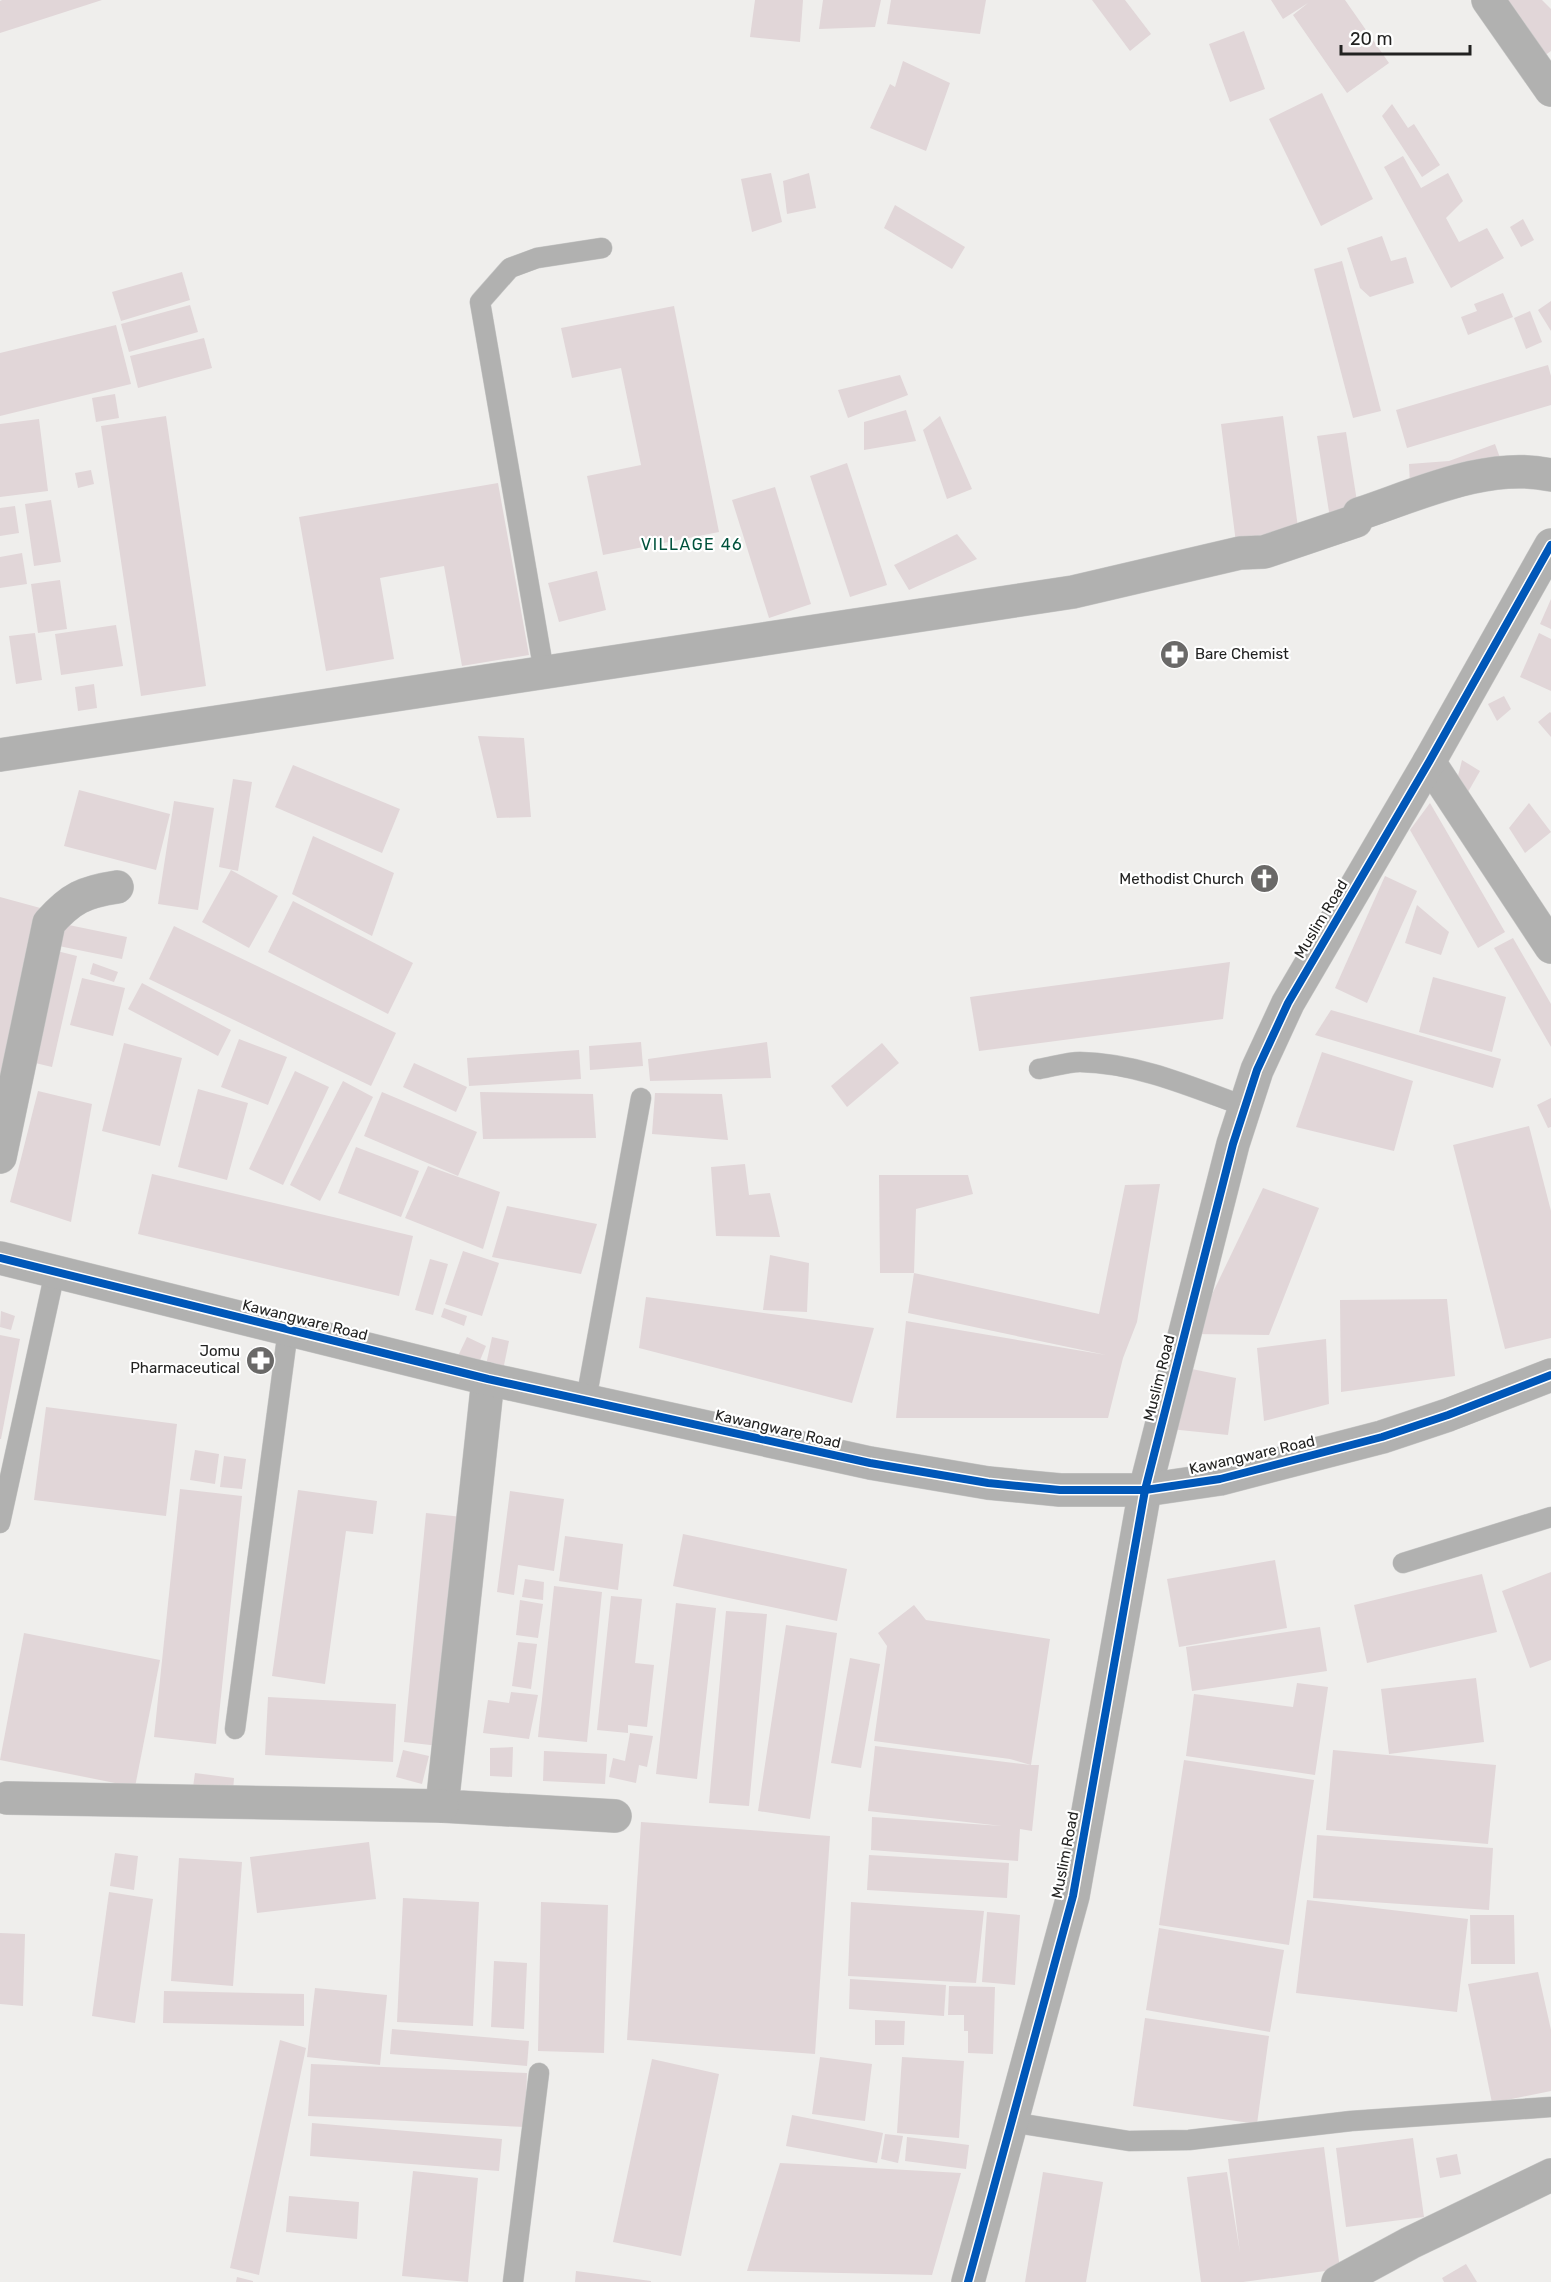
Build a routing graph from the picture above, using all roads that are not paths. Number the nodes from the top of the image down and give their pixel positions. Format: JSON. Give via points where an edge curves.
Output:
{"nodes":[{"id":1,"x":1488,"y":0,"type":"edge"},
{"id":2,"x":1551,"y":90,"type":"edge"},
{"id":3,"x":602,"y":248,"type":"dead end"},
{"id":4,"x":1551,"y":476,"type":"edge"},
{"id":5,"x":1551,"y":545,"type":"edge"},
{"id":6,"x":544,"y":672,"type":"junction"},
{"id":7,"x":0,"y":755,"type":"edge"},
{"id":8,"x":1429,"y":762,"type":"junction"},
{"id":9,"x":117,"y":887,"type":"dead end"},
{"id":10,"x":1551,"y":947,"type":"edge"},
{"id":11,"x":1039,"y":1069,"type":"dead end"},
{"id":12,"x":641,"y":1098,"type":"dead end"},
{"id":13,"x":1244,"y":1106,"type":"junction"},
{"id":14,"x":0,"y":1157,"type":"edge"},
{"id":15,"x":0,"y":1258,"type":"edge"},
{"id":16,"x":55,"y":1272,"type":"junction"},
{"id":17,"x":288,"y":1330,"type":"junction"},
{"id":18,"x":1551,"y":1375,"type":"edge"},
{"id":19,"x":488,"y":1379,"type":"junction"},
{"id":20,"x":586,"y":1400,"type":"junction"},
{"id":21,"x":1144,"y":1490,"type":"junction"},
{"id":22,"x":1551,"y":1517,"type":"edge"},
{"id":23,"x":0,"y":1523,"type":"edge"},
{"id":24,"x":1403,"y":1563,"type":"dead end"},
{"id":25,"x":235,"y":1729,"type":"dead end"},
{"id":26,"x":7,"y":1798,"type":"dead end"},
{"id":27,"x":442,"y":1806,"type":"junction"},
{"id":28,"x":615,"y":1816,"type":"dead end"},
{"id":29,"x":539,"y":2073,"type":"dead end"},
{"id":30,"x":1551,"y":2108,"type":"edge"},
{"id":31,"x":1011,"y":2122,"type":"junction"},
{"id":32,"x":1551,"y":2175,"type":"edge"},
{"id":33,"x":513,"y":2282,"type":"edge"},
{"id":34,"x":968,"y":2282,"type":"edge"},
{"id":35,"x":1338,"y":2282,"type":"edge"}],
"edges":[{"from":1,"to":2,"type":"street"},
{"from":3,"to":6,"type":"lane","via":[[537,258],[510,268],[480,302]]},
{"from":4,"to":6,"type":"street","via":[[1528,470],[1460,481],[1359,514],[1356,521],[1263,552],[1240,553],[1073,592]]},
{"from":5,"to":8,"type":"street","name":"Muslim Road"},
{"from":6,"to":7,"type":"street"},
{"from":8,"to":10,"type":"street"},
{"from":8,"to":13,"type":"street","name":"Muslim Road","via":[[1287,1003]]},
{"from":9,"to":14,"type":"street","via":[[88,891],[65,904],[49,923]]},
{"from":11,"to":13,"type":"lane","via":[[1079,1062],[1116,1067],[1171,1078]]},
{"from":12,"to":20,"type":"lane"},
{"from":13,"to":21,"type":"street","name":"Muslim Road"},
{"from":15,"to":16,"type":"street","name":"Kawangware Road"},
{"from":16,"to":17,"type":"street","name":"Kawangware Road"},
{"from":16,"to":23,"type":"lane"},
{"from":17,"to":19,"type":"street","name":"Kawangware Road"},
{"from":17,"to":25,"type":"lane"},
{"from":18,"to":21,"type":"street","name":"Kawangware Road","via":[[1382,1437],[1220,1479]]},
{"from":19,"to":20,"type":"street","name":"Kawangware Road"},
{"from":19,"to":27,"type":"street"},
{"from":20,"to":21,"type":"street","name":"Kawangware Road","via":[[870,1463],[988,1483],[1060,1490]]},
{"from":21,"to":31,"type":"street","name":"Muslim Road","via":[[1072,1896]]},
{"from":22,"to":24,"type":"lane"},
{"from":26,"to":27,"type":"street"},
{"from":27,"to":28,"type":"street"},
{"from":29,"to":33,"type":"lane"},
{"from":30,"to":31,"type":"lane","via":[[1351,2121],[1189,2140],[1129,2141]]},
{"from":31,"to":34,"type":"street","name":"Muslim Road"},
{"from":32,"to":35,"type":"street","via":[[1410,2242]]}]}
